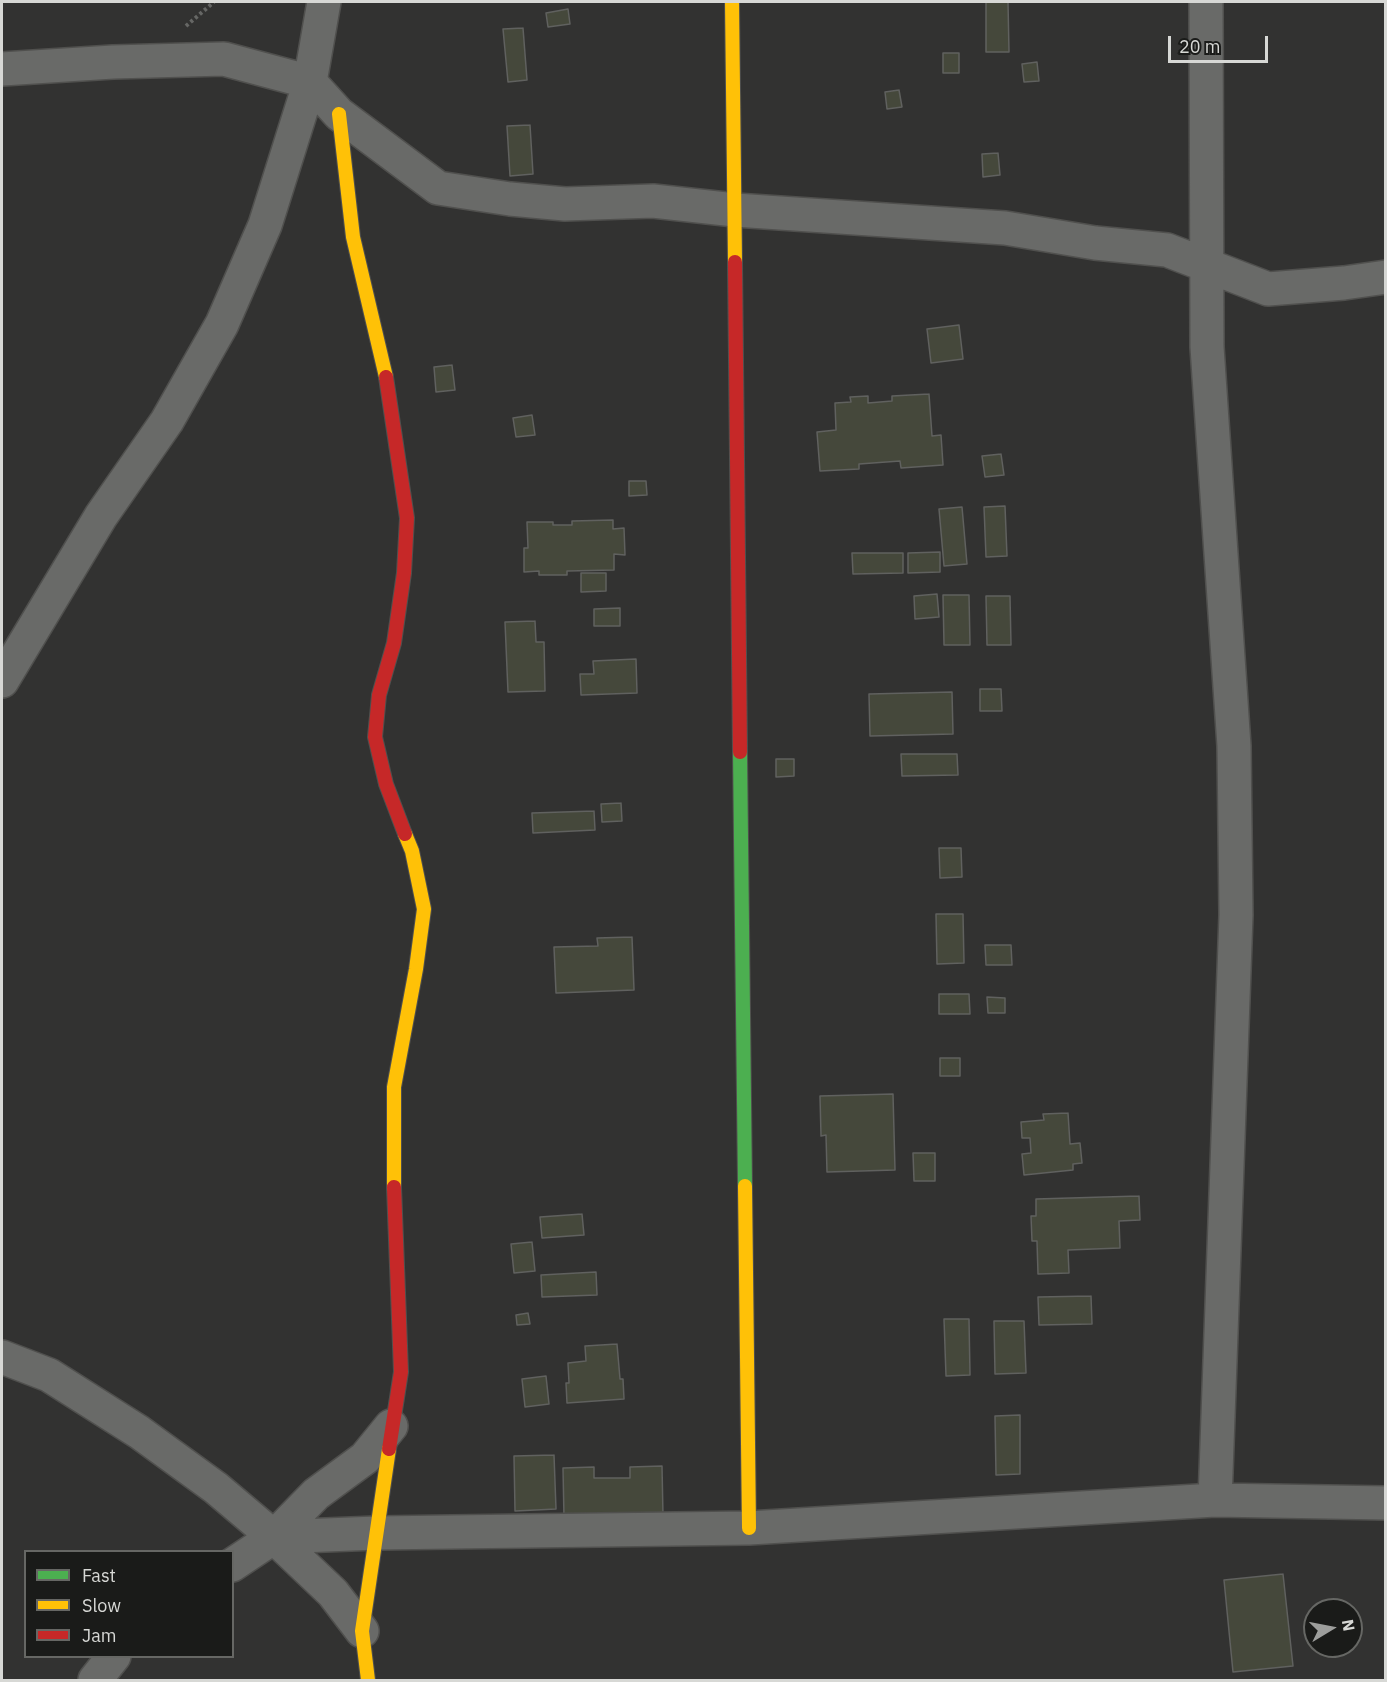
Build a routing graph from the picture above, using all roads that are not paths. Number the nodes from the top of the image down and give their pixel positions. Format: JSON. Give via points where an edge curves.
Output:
{"nodes":[{"id":1,"x":324,"y":2,"type":"edge"},
{"id":2,"x":732,"y":2,"type":"edge"},
{"id":3,"x":1206,"y":2,"type":"edge"},
{"id":4,"x":2,"y":69,"type":"edge"},
{"id":5,"x":310,"y":82,"type":"junction"},
{"id":6,"x":339,"y":114,"type":"junction"},
{"id":7,"x":735,"y":210,"type":"junction"},
{"id":8,"x":1208,"y":266,"type":"junction"},
{"id":9,"x":1386,"y":277,"type":"edge"},
{"id":10,"x":2,"y":681,"type":"edge"},
{"id":11,"x":2,"y":1357,"type":"edge"},
{"id":12,"x":391,"y":1426,"type":"junction"},
{"id":13,"x":1215,"y":1500,"type":"junction"},
{"id":14,"x":1386,"y":1503,"type":"edge"},
{"id":15,"x":749,"y":1528,"type":"junction"},
{"id":16,"x":377,"y":1533,"type":"junction"},
{"id":17,"x":274,"y":1537,"type":"junction"},
{"id":18,"x":234,"y":1564,"type":"edge"},
{"id":19,"x":362,"y":1631,"type":"junction"},
{"id":20,"x":112,"y":1658,"type":"edge"},
{"id":21,"x":95,"y":1680,"type":"edge"},
{"id":22,"x":368,"y":1680,"type":"edge"}],
"edges":[{"from":1,"to":5,"type":"street"},
{"from":2,"to":7,"type":"street"},
{"from":3,"to":8,"type":"street"},
{"from":4,"to":5,"type":"street","via":[[224,59]]},
{"from":5,"to":6,"type":"street"},
{"from":5,"to":10,"type":"street","via":[[265,225],[222,324],[167,421],[101,516]]},
{"from":6,"to":7,"type":"street","via":[[438,188],[565,204],[653,201]]},
{"from":6,"to":12,"type":"street","via":[[353,237],[386,374],[407,518],[394,643],[379,695],[375,737],[386,783],[412,851],[424,909],[394,1087],[393,1170],[401,1372]]},
{"from":7,"to":8,"type":"street","via":[[1005,228],[1167,250]]},
{"from":7,"to":15,"type":"street"},
{"from":8,"to":9,"type":"street","via":[[1268,289]]},
{"from":8,"to":13,"type":"street","via":[[1207,347],[1234,746],[1236,915]]},
{"from":11,"to":17,"type":"street","via":[[49,1375],[139,1432],[216,1488]]},
{"from":12,"to":16,"type":"street"},
{"from":12,"to":17,"type":"street","via":[[365,1458],[316,1494]]},
{"from":13,"to":14,"type":"street"},
{"from":13,"to":15,"type":"street"},
{"from":15,"to":16,"type":"street"},
{"from":16,"to":17,"type":"street"},
{"from":16,"to":19,"type":"street"},
{"from":17,"to":18,"type":"street"},
{"from":17,"to":19,"type":"street","via":[[333,1593]]},
{"from":19,"to":22,"type":"street"},
{"from":20,"to":21,"type":"street"}]}
